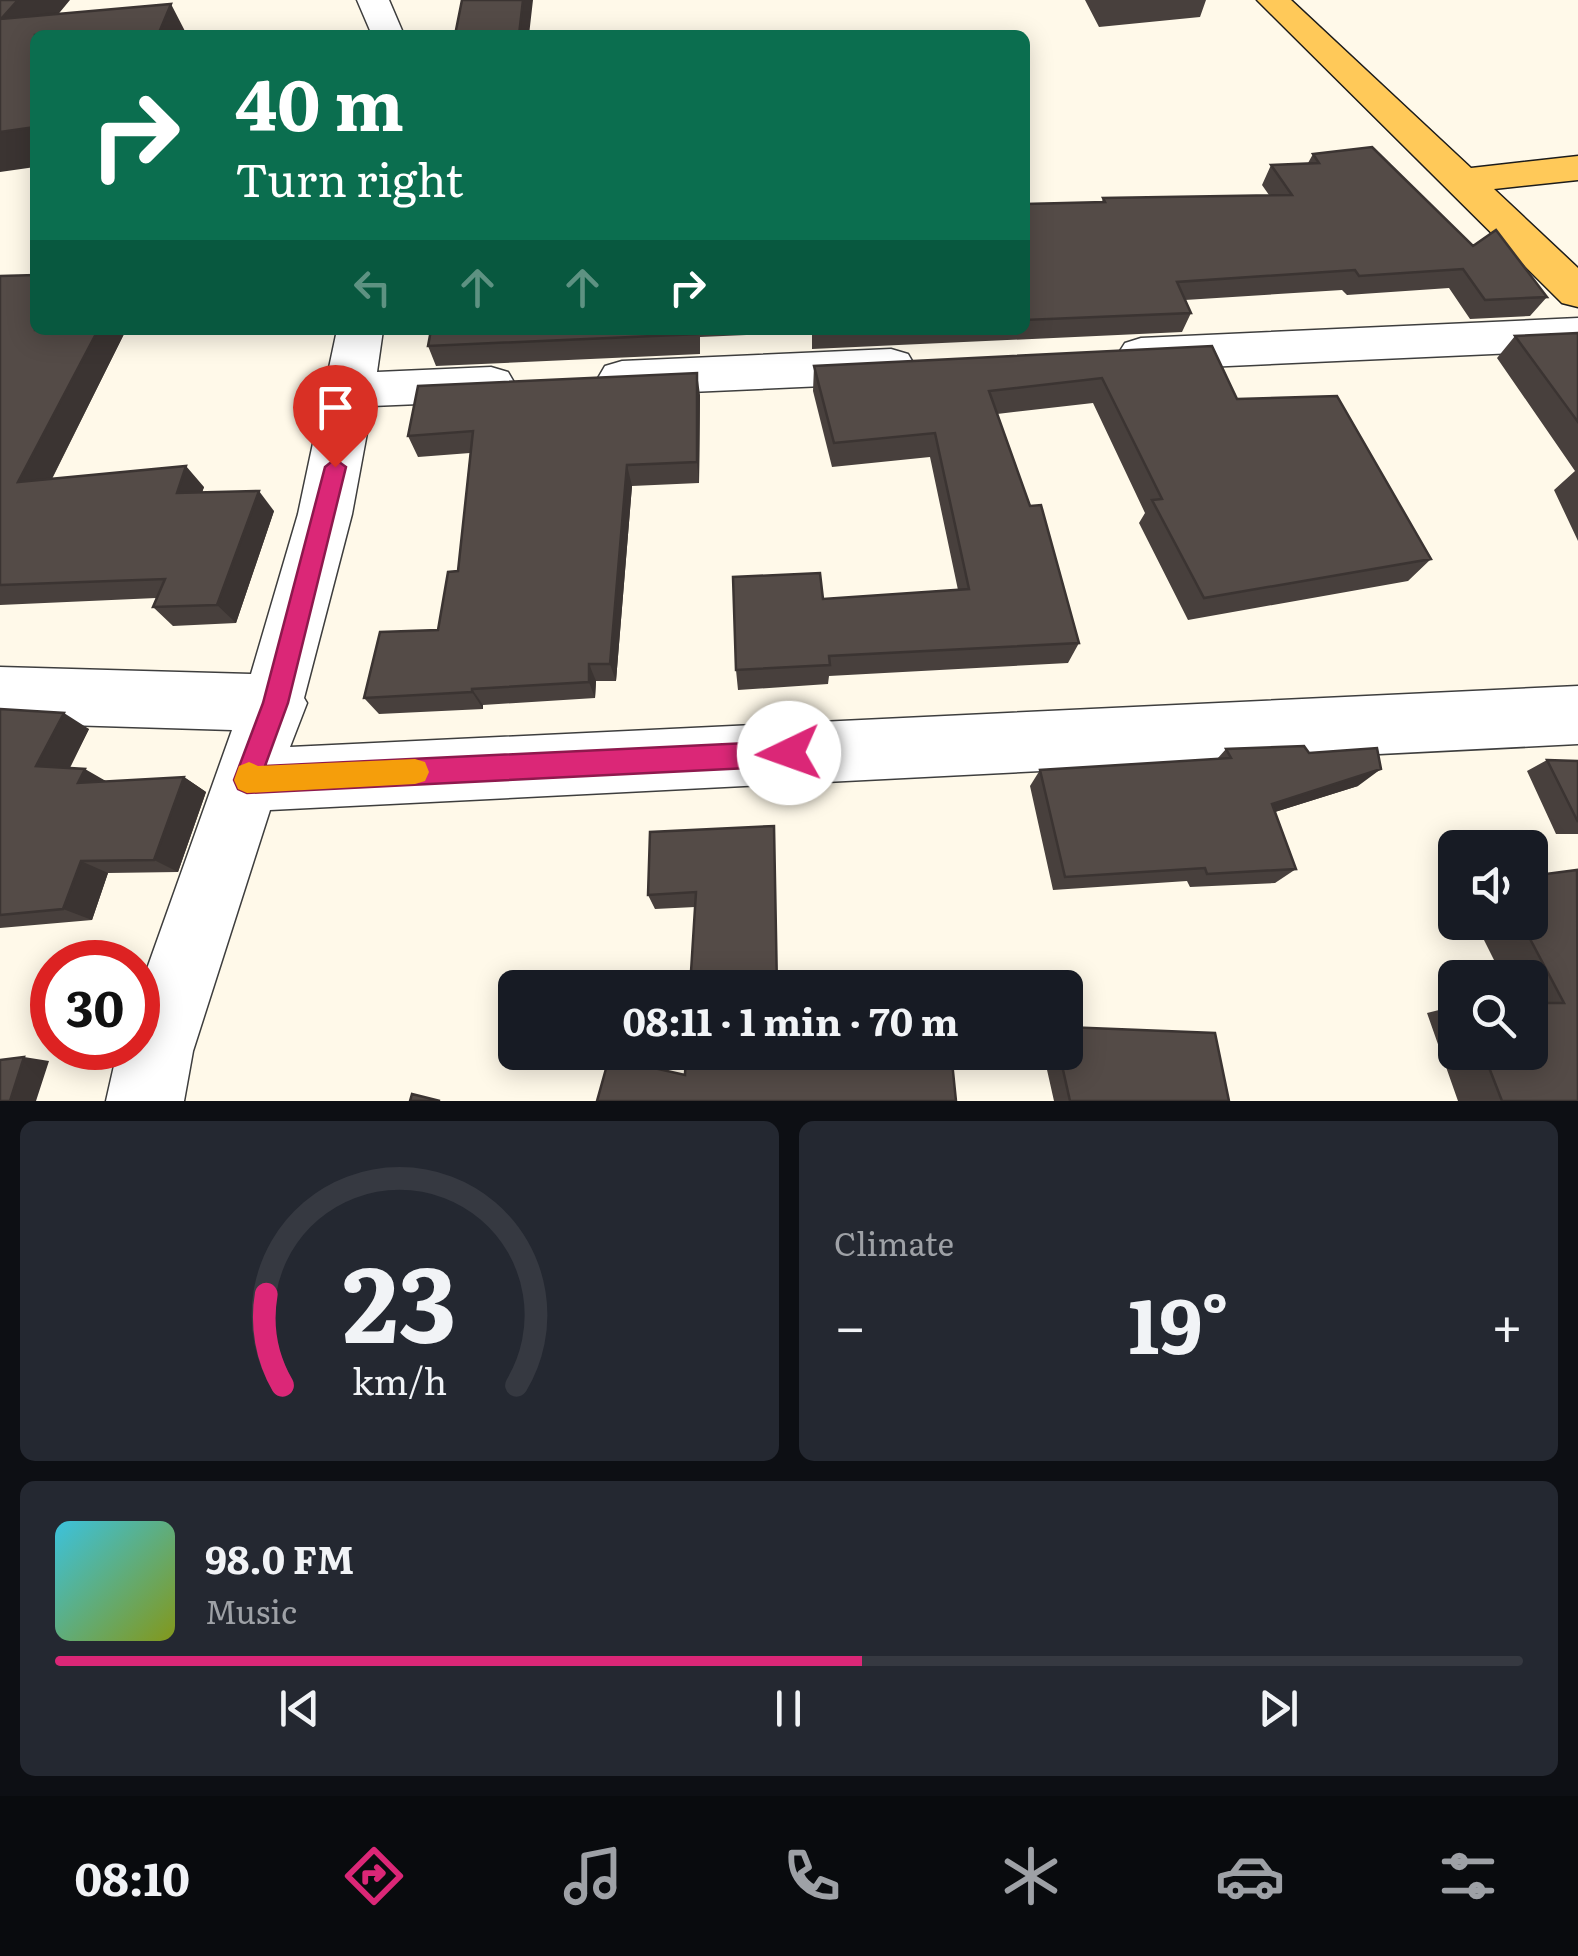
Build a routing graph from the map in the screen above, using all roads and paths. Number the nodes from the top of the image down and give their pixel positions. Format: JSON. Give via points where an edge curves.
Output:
{"nodes":[{"id":1,"x":373,"y":0,"type":"edge"},
{"id":2,"x":1273,"y":0,"type":"edge"},
{"id":3,"x":386,"y":30,"type":"edge"},
{"id":4,"x":1578,"y":168,"type":"edge"},
{"id":5,"x":1464,"y":181,"type":"junction"},
{"id":6,"x":1578,"y":293,"type":"edge"},
{"id":7,"x":1578,"y":334,"type":"edge"},
{"id":8,"x":359,"y":335,"type":"edge"},
{"id":9,"x":1107,"y":356,"type":"edge"},
{"id":10,"x":932,"y":364,"type":"edge"},
{"id":11,"x":585,"y":380,"type":"edge"},
{"id":12,"x":526,"y":382,"type":"edge"},
{"id":13,"x":352,"y":390,"type":"junction"},
{"id":14,"x":0,"y":695,"type":"edge"},
{"id":15,"x":276,"y":703,"type":"junction"},
{"id":16,"x":1578,"y":716,"type":"edge"},
{"id":17,"x":247,"y":780,"type":"junction"},
{"id":18,"x":144,"y":1101,"type":"edge"}],
"edges":[{"from":1,"to":3,"type":"street"},
{"from":2,"to":5,"type":"main road"},
{"from":4,"to":5,"type":"main road"},
{"from":5,"to":6,"type":"main road"},
{"from":7,"to":9,"type":"street"},
{"from":8,"to":13,"type":"street"},
{"from":10,"to":11,"type":"street"},
{"from":12,"to":13,"type":"street"},
{"from":13,"to":15,"type":"street"},
{"from":14,"to":15,"type":"street"},
{"from":15,"to":17,"type":"street"},
{"from":16,"to":17,"type":"street"},
{"from":17,"to":18,"type":"street"}]}
